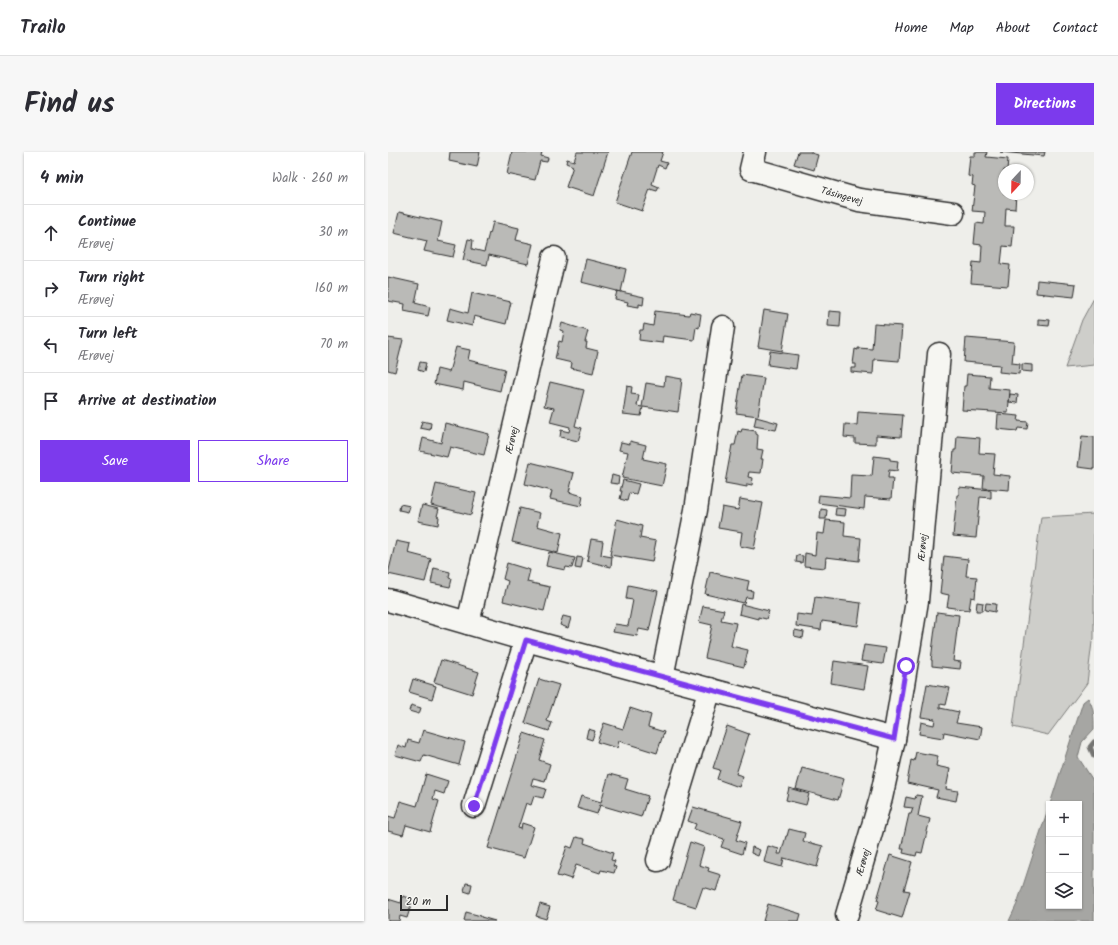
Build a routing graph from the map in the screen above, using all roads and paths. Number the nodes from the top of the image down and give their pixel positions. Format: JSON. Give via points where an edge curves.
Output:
{"nodes":[{"id":1,"x":755,"y":152,"type":"edge"},
{"id":2,"x":953,"y":213,"type":"dead end"},
{"id":3,"x":554,"y":258,"type":"dead end"},
{"id":4,"x":723,"y":327,"type":"dead end"},
{"id":5,"x":939,"y":354,"type":"dead end"},
{"id":6,"x":388,"y":600,"type":"edge"},
{"id":7,"x":468,"y":623,"type":"junction"},
{"id":8,"x":526,"y":640,"type":"junction"},
{"id":9,"x":662,"y":677,"type":"junction"},
{"id":10,"x":710,"y":690,"type":"junction"},
{"id":11,"x":894,"y":739,"type":"junction"},
{"id":12,"x":474,"y":806,"type":"dead end"},
{"id":13,"x":658,"y":860,"type":"dead end"},
{"id":14,"x":847,"y":916,"type":"dead end"}],
"edges":[{"from":1,"to":2,"type":"street","name":"Tåsingevej","via":[[751,169],[859,200]]},
{"from":3,"to":7,"type":"street","name":"Ærøvej"},
{"from":4,"to":9,"type":"street","via":[[696,510]]},
{"from":5,"to":11,"type":"street","name":"Ærøvej","via":[[917,601]]},
{"from":6,"to":7,"type":"street"},
{"from":7,"to":8,"type":"street"},
{"from":8,"to":9,"type":"street"},
{"from":8,"to":12,"type":"street"},
{"from":9,"to":10,"type":"street"},
{"from":10,"to":11,"type":"street"},
{"from":10,"to":13,"type":"street"},
{"from":11,"to":14,"type":"street","name":"Ærøvej","via":[[881,798]]}]}
